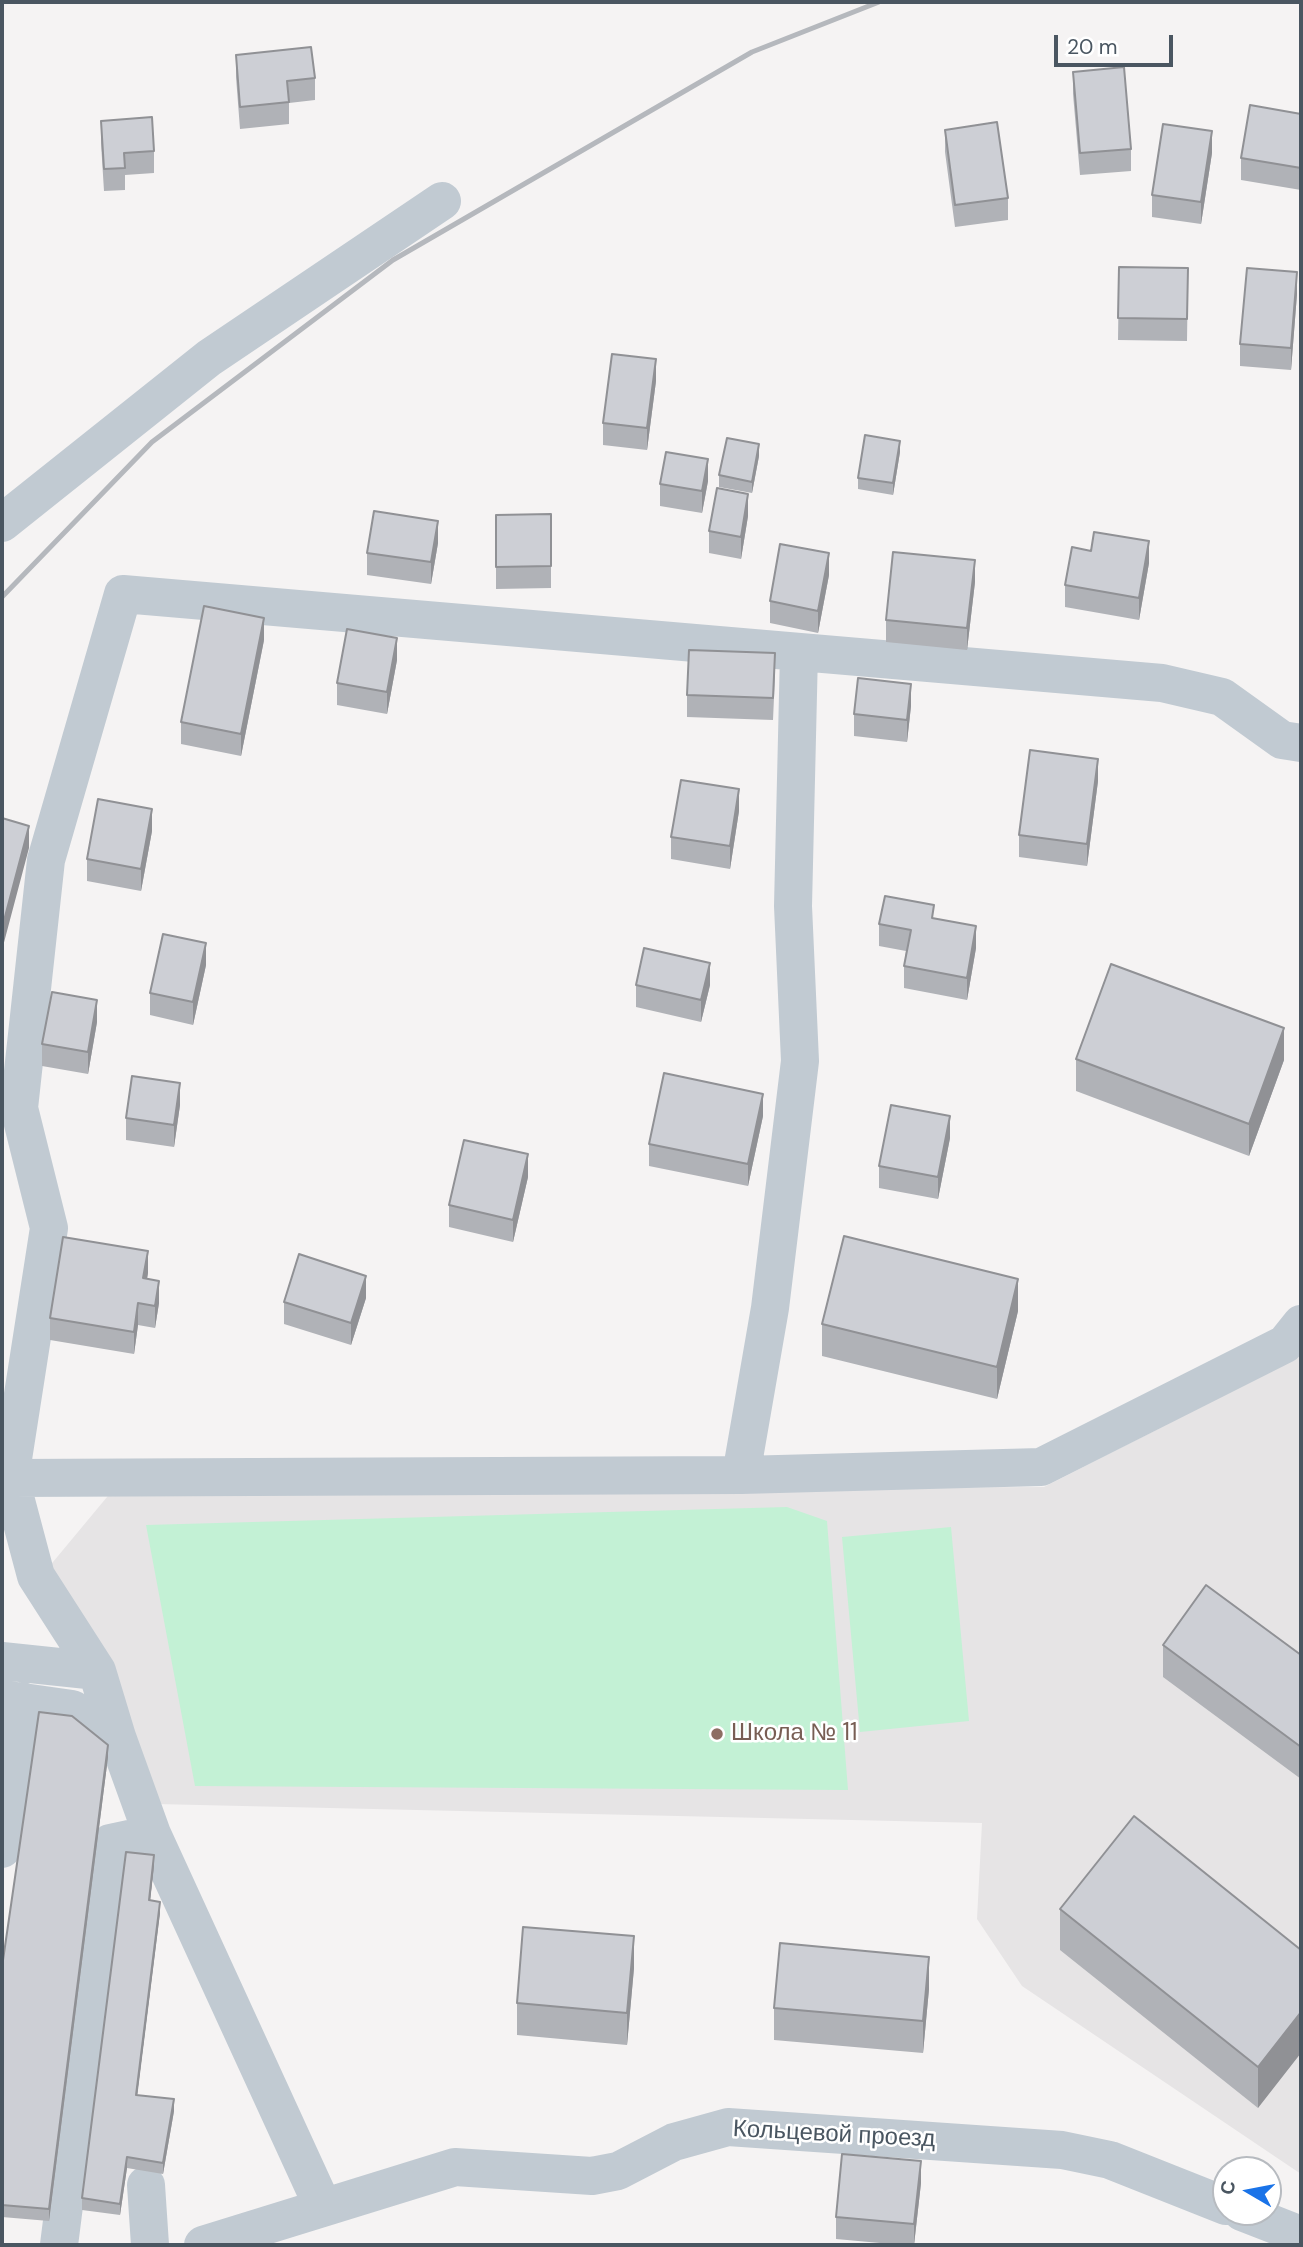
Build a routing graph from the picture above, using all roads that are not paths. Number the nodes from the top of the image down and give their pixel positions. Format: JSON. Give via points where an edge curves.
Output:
{"nodes":[{"id":1,"x":442,"y":201,"type":"dead end"},
{"id":2,"x":2,"y":523,"type":"edge"},
{"id":3,"x":799,"y":652,"type":"junction"},
{"id":4,"x":1301,"y":743,"type":"edge"},
{"id":5,"x":1301,"y":1324,"type":"edge"},
{"id":6,"x":741,"y":1475,"type":"junction"},
{"id":7,"x":6,"y":1476,"type":"edge"},
{"id":8,"x":2,"y":1661,"type":"edge"},
{"id":9,"x":97,"y":1671,"type":"junction"},
{"id":10,"x":12,"y":1700,"type":"edge"},
{"id":11,"x":117,"y":1737,"type":"junction"},
{"id":12,"x":152,"y":1834,"type":"junction"},
{"id":13,"x":2,"y":1849,"type":"edge"},
{"id":14,"x":146,"y":2185,"type":"dead end"},
{"id":15,"x":1212,"y":2200,"type":"edge"},
{"id":16,"x":323,"y":2207,"type":"junction"},
{"id":17,"x":1278,"y":2226,"type":"edge"},
{"id":18,"x":1301,"y":2235,"type":"edge"},
{"id":19,"x":59,"y":2245,"type":"edge"},
{"id":20,"x":150,"y":2245,"type":"edge"},
{"id":21,"x":202,"y":2245,"type":"edge"}],
"edges":[{"from":1,"to":2,"type":"street","via":[[209,358]]},
{"from":3,"to":4,"type":"street","via":[[1163,683],[1222,696],[1282,740]]},
{"from":3,"to":6,"type":"street","via":[[793,906],[800,1060],[770,1308]]},
{"from":3,"to":7,"type":"street","via":[[123,594],[46,860],[19,1108],[49,1228]]},
{"from":5,"to":6,"type":"street","via":[[1285,1344],[1041,1467]]},
{"from":6,"to":7,"type":"street"},
{"from":7,"to":9,"type":"street","via":[[36,1576]]},
{"from":8,"to":9,"type":"street"},
{"from":9,"to":11,"type":"street"},
{"from":10,"to":11,"type":"street","via":[[72,1709]]},
{"from":10,"to":13,"type":"street"},
{"from":11,"to":12,"type":"street"},
{"from":12,"to":16,"type":"street"},
{"from":12,"to":19,"type":"street","via":[[110,1843]]},
{"from":14,"to":20,"type":"street"},
{"from":15,"to":16,"type":"street","name":"Кольцевой проезд","via":[[1110,2160],[1062,2150],[728,2127],[674,2142],[618,2171],[592,2176],[455,2167]]},
{"from":16,"to":21,"type":"street","name":"Кольцевой проезд"},
{"from":17,"to":18,"type":"street"}]}
